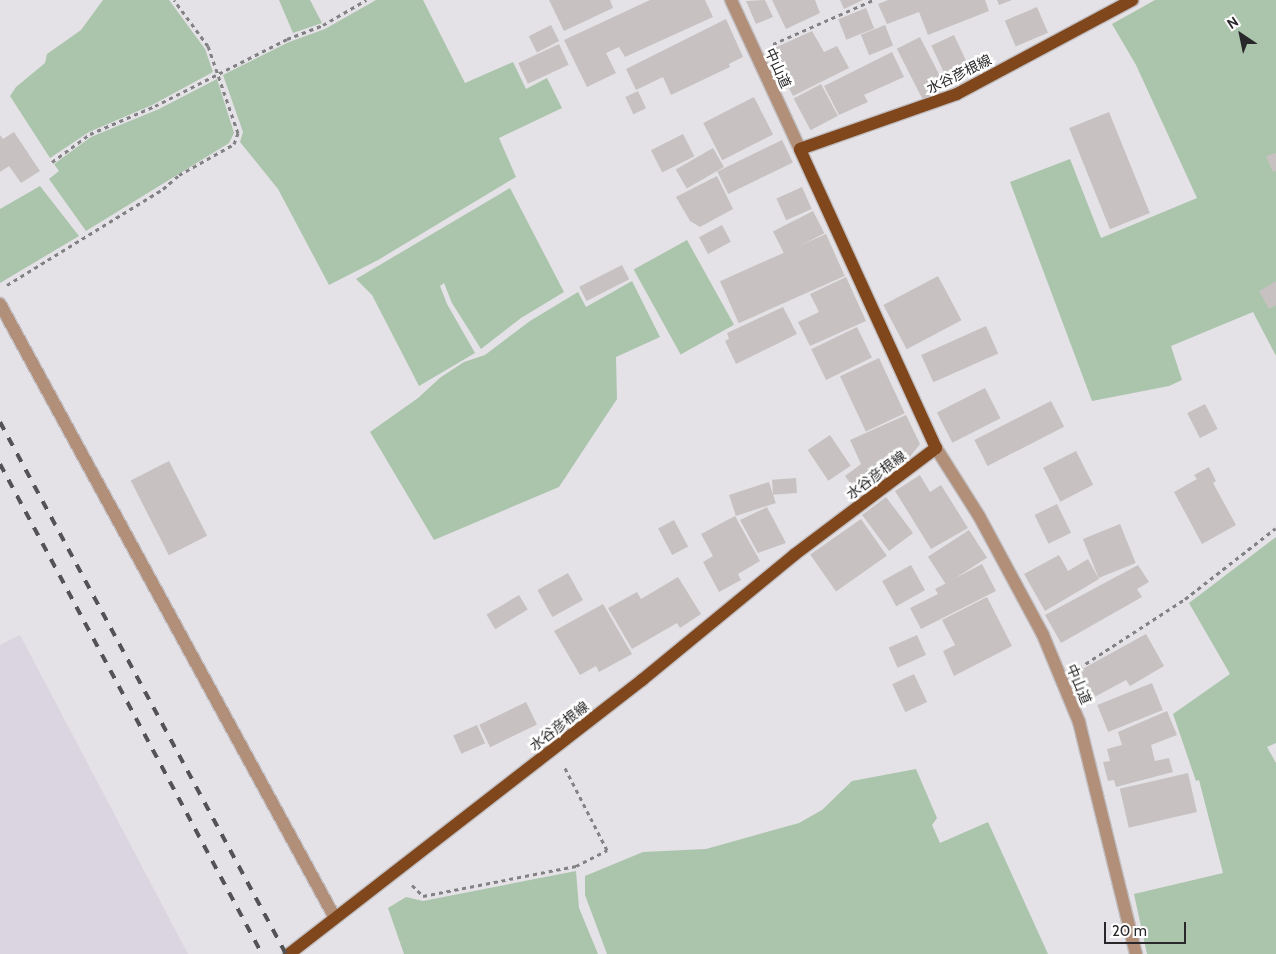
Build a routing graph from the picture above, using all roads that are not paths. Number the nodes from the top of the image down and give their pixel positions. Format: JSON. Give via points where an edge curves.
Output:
{"nodes":[{"id":1,"x":730,"y":0,"type":"edge"},
{"id":2,"x":1132,"y":0,"type":"edge"},
{"id":3,"x":1111,"y":5,"type":"edge"},
{"id":4,"x":800,"y":149,"type":"junction"},
{"id":5,"x":0,"y":304,"type":"edge"},
{"id":6,"x":936,"y":448,"type":"junction"},
{"id":7,"x":335,"y":918,"type":"junction"},
{"id":8,"x":289,"y":954,"type":"edge"},
{"id":9,"x":1136,"y":954,"type":"edge"}],
"edges":[{"from":1,"to":4,"type":"street","name":"中山道"},
{"from":2,"to":3,"type":"main road","name":"水谷彦根線"},
{"from":3,"to":4,"type":"main road","name":"水谷彦根線","via":[[957,94]]},
{"from":4,"to":6,"type":"main road"},
{"from":5,"to":7,"type":"street"},
{"from":6,"to":7,"type":"main road","name":"水谷彦根線","via":[[794,555],[553,749]]},
{"from":6,"to":9,"type":"street","name":"中山道","via":[[984,525],[1043,635],[1079,722]]},
{"from":7,"to":8,"type":"main road","name":"水谷彦根線"}]}
